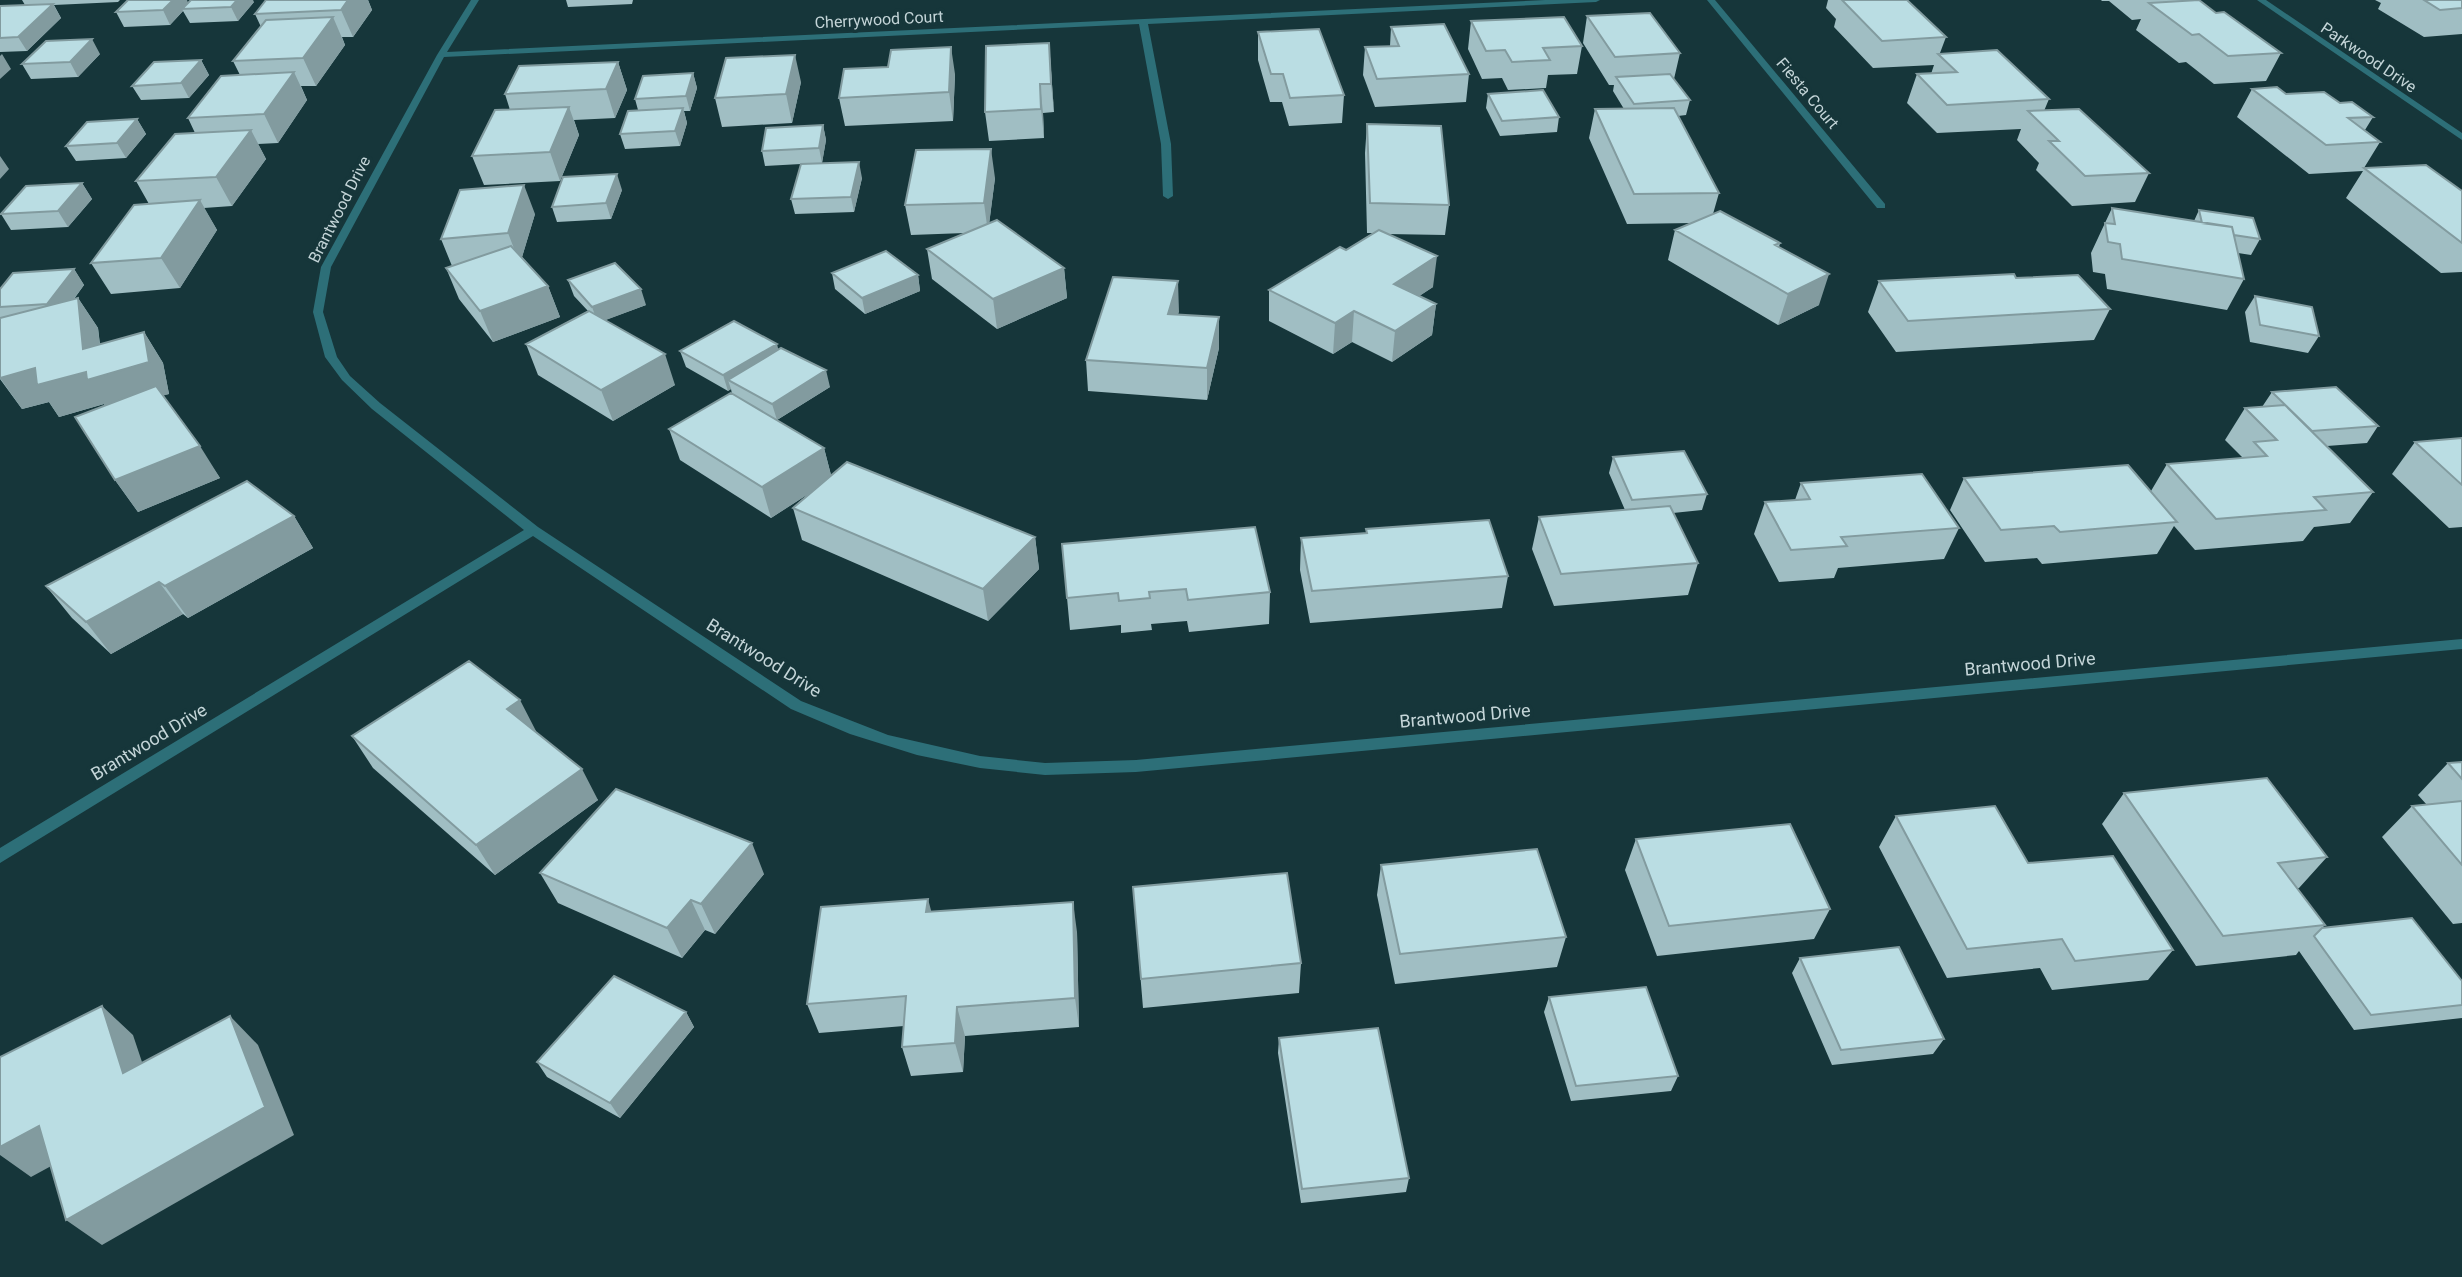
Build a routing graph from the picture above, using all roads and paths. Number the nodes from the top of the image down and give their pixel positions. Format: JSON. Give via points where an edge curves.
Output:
{"nodes":[{"id":1,"x":475,"y":0,"type":"edge"},
{"id":2,"x":1596,"y":0,"type":"edge"},
{"id":3,"x":1711,"y":0,"type":"edge"},
{"id":4,"x":2261,"y":0,"type":"edge"},
{"id":5,"x":1143,"y":22,"type":"junction"},
{"id":6,"x":441,"y":55,"type":"junction"},
{"id":7,"x":2462,"y":137,"type":"edge"},
{"id":8,"x":1168,"y":196,"type":"dead end"},
{"id":9,"x":1881,"y":206,"type":"dead end"},
{"id":10,"x":533,"y":530,"type":"junction"},
{"id":11,"x":2462,"y":644,"type":"edge"},
{"id":12,"x":0,"y":856,"type":"edge"}],
"edges":[{"from":1,"to":6,"type":"street","name":"Brantwood Drive"},
{"from":2,"to":5,"type":"street"},
{"from":3,"to":9,"type":"street","name":"Fiesta Court"},
{"from":4,"to":7,"type":"street","name":"Parkwood Drive"},
{"from":5,"to":6,"type":"street","name":"Cherrywood Court"},
{"from":5,"to":8,"type":"street","via":[[1166,144]]},
{"from":6,"to":10,"type":"street","name":"Brantwood Drive","via":[[326,267],[318,312],[331,357],[346,378]]},
{"from":10,"to":11,"type":"street","name":"Brantwood Drive","via":[[796,705],[839,726],[887,743],[992,765],[1048,769],[1136,766]]},
{"from":10,"to":12,"type":"street","name":"Brantwood Drive"}]}
